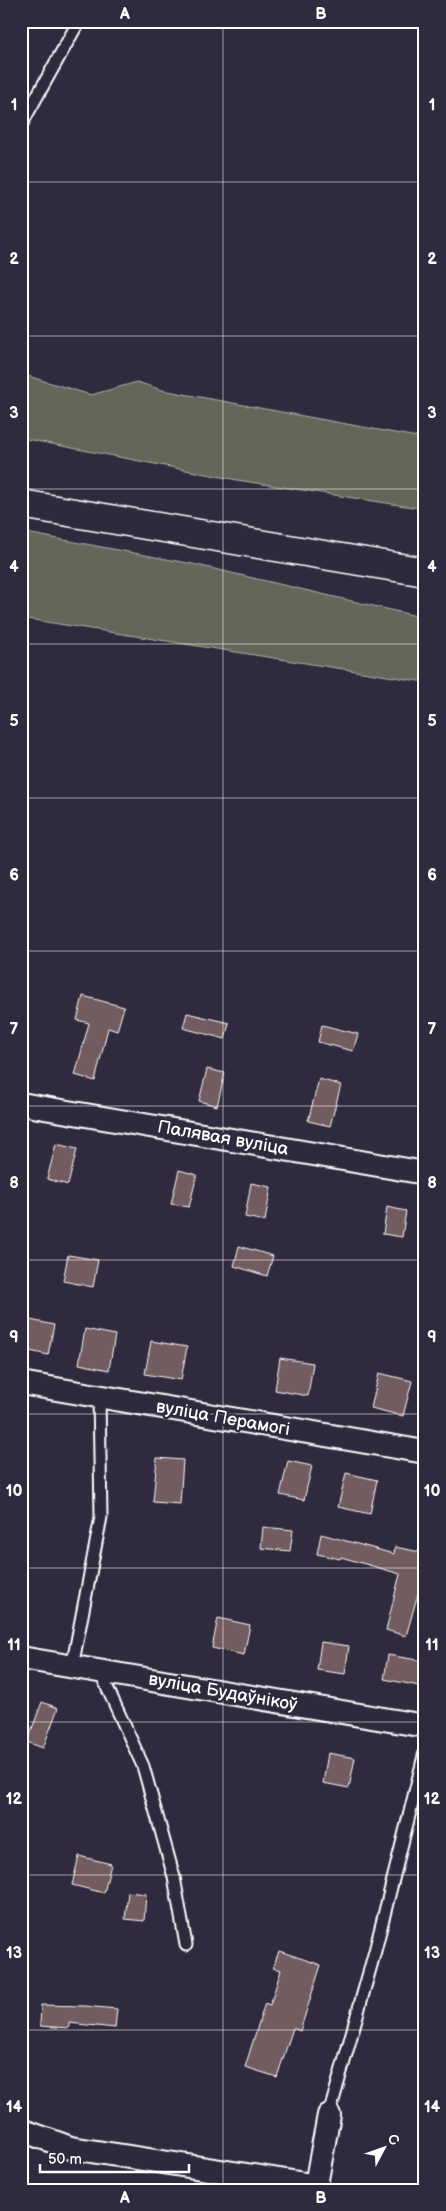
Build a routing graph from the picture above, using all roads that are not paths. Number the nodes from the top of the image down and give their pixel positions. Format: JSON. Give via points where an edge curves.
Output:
{"nodes":[{"id":1,"x":79,"y":21,"type":"edge"},
{"id":2,"x":21,"y":125,"type":"edge"},
{"id":3,"x":21,"y":504,"type":"edge"},
{"id":4,"x":425,"y":572,"type":"edge"},
{"id":5,"x":21,"y":1104,"type":"edge"},
{"id":6,"x":425,"y":1173,"type":"edge"},
{"id":7,"x":21,"y":1383,"type":"edge"},
{"id":8,"x":99,"y":1396,"type":"junction"},
{"id":9,"x":425,"y":1452,"type":"edge"},
{"id":10,"x":21,"y":1658,"type":"edge"},
{"id":11,"x":72,"y":1667,"type":"junction"},
{"id":12,"x":100,"y":1672,"type":"junction"},
{"id":13,"x":425,"y":1726,"type":"edge"},
{"id":14,"x":425,"y":1752,"type":"edge"},
{"id":15,"x":186,"y":1945,"type":"dead end"},
{"id":16,"x":329,"y":2114,"type":"joint"},
{"id":17,"x":21,"y":2130,"type":"edge"},
{"id":18,"x":316,"y":2188,"type":"edge"}],
"edges":[{"from":1,"to":2,"type":"lane"},
{"from":3,"to":4,"type":"main road"},
{"from":5,"to":6,"type":"street","name":"Палявая вуліца"},
{"from":7,"to":8,"type":"street","name":"вуліца Перамогі"},
{"from":8,"to":9,"type":"street","name":"вуліца Перамогі"},
{"from":8,"to":11,"type":"lane","via":[[101,1517]]},
{"from":10,"to":11,"type":"street","name":"вуліца Будаўнікоў"},
{"from":11,"to":12,"type":"street","name":"вуліца Будаўнікоў"},
{"from":12,"to":13,"type":"street","name":"вуліца Будаўнікоў"},
{"from":12,"to":15,"type":"lane","via":[[143,1766],[174,1877]]},
{"from":14,"to":16,"type":"lane","via":[[375,1951]]},
{"from":16,"to":18,"type":"street"},
{"from":17,"to":18,"type":"street","via":[[71,2148]]}]}
